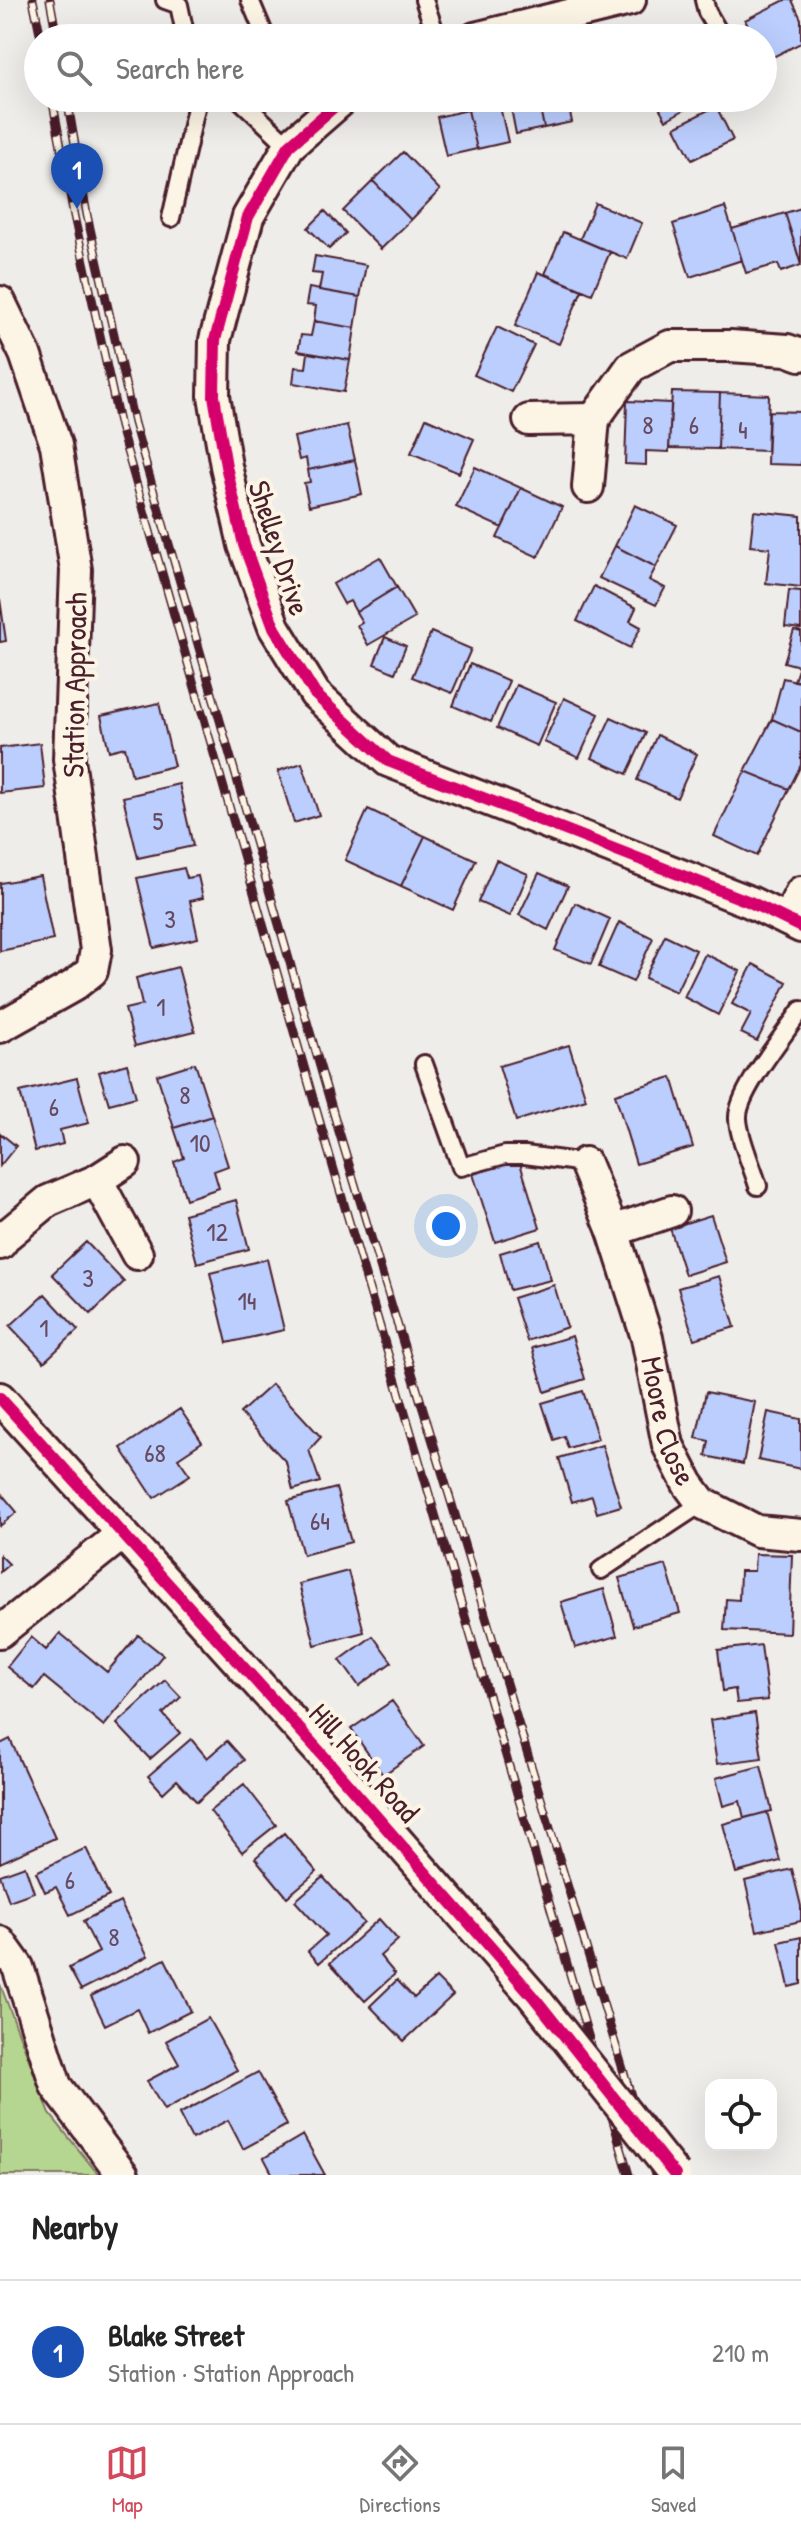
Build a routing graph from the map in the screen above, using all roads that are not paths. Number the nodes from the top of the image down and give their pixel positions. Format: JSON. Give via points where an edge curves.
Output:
{"nodes":[{"id":1,"x":165,"y":0,"type":"edge"},
{"id":2,"x":250,"y":0,"type":"edge"},
{"id":3,"x":424,"y":0,"type":"edge"},
{"id":4,"x":630,"y":0,"type":"edge"},
{"id":5,"x":704,"y":0,"type":"edge"},
{"id":6,"x":183,"y":24,"type":"edge"},
{"id":7,"x":260,"y":24,"type":"edge"},
{"id":8,"x":432,"y":24,"type":"edge"},
{"id":9,"x":532,"y":24,"type":"edge"},
{"id":10,"x":714,"y":24,"type":"edge"},
{"id":11,"x":195,"y":112,"type":"edge"},
{"id":12,"x":253,"y":112,"type":"edge"},
{"id":13,"x":328,"y":112,"type":"edge"},
{"id":14,"x":289,"y":146,"type":"junction"},
{"id":15,"x":171,"y":218,"type":"dead end"},
{"id":16,"x":0,"y":302,"type":"edge"},
{"id":17,"x":801,"y":355,"type":"edge"},
{"id":18,"x":594,"y":419,"type":"junction"},
{"id":19,"x":529,"y":420,"type":"dead end"},
{"id":20,"x":588,"y":487,"type":"dead end"},
{"id":21,"x":801,"y":892,"type":"edge"},
{"id":22,"x":794,"y":924,"type":"edge"},
{"id":23,"x":801,"y":1010,"type":"edge"},
{"id":24,"x":0,"y":1027,"type":"edge"},
{"id":25,"x":424,"y":1064,"type":"dead end"},
{"id":26,"x":125,"y":1162,"type":"dead end"},
{"id":27,"x":585,"y":1163,"type":"joint"},
{"id":28,"x":97,"y":1180,"type":"junction"},
{"id":29,"x":758,"y":1186,"type":"dead end"},
{"id":30,"x":672,"y":1211,"type":"dead end"},
{"id":31,"x":613,"y":1231,"type":"junction"},
{"id":32,"x":0,"y":1244,"type":"edge"},
{"id":33,"x":137,"y":1254,"type":"dead end"},
{"id":34,"x":0,"y":1398,"type":"edge"},
{"id":35,"x":702,"y":1503,"type":"junction"},
{"id":36,"x":122,"y":1534,"type":"junction"},
{"id":37,"x":801,"y":1535,"type":"edge"},
{"id":38,"x":601,"y":1570,"type":"dead end"},
{"id":39,"x":0,"y":1632,"type":"edge"},
{"id":40,"x":0,"y":1942,"type":"edge"},
{"id":41,"x":123,"y":2175,"type":"edge"},
{"id":42,"x":675,"y":2175,"type":"edge"}],
"edges":[{"from":1,"to":6,"type":"lane","via":[[179,5]]},
{"from":2,"to":7,"type":"lane"},
{"from":3,"to":8,"type":"lane"},
{"from":4,"to":9,"type":"street"},
{"from":5,"to":10,"type":"lane"},
{"from":11,"to":15,"type":"lane"},
{"from":12,"to":14,"type":"lane"},
{"from":13,"to":14,"type":"street","name":"Shelley Drive"},
{"from":14,"to":22,"type":"street","name":"Shelley Drive","via":[[248,217],[215,340],[214,396],[244,545],[274,627],[315,694],[388,761],[750,902]]},
{"from":16,"to":24,"type":"street","name":"Station Approach","via":[[25,354],[56,445],[76,570],[69,759],[96,950],[92,971]]},
{"from":17,"to":18,"type":"street","via":[[730,346],[670,346],[631,367]]},
{"from":18,"to":19,"type":"street"},
{"from":18,"to":20,"type":"street"},
{"from":21,"to":22,"type":"street"},
{"from":23,"to":29,"type":"lane","via":[[739,1107],[738,1120]]},
{"from":25,"to":27,"type":"lane","via":[[461,1167],[505,1155]]},
{"from":26,"to":28,"type":"street"},
{"from":27,"to":31,"type":"street","name":"Moore Close"},
{"from":28,"to":32,"type":"street","via":[[48,1201]]},
{"from":28,"to":33,"type":"street"},
{"from":30,"to":31,"type":"street"},
{"from":31,"to":35,"type":"street","name":"Moore Close","via":[[647,1338],[668,1445]]},
{"from":34,"to":36,"type":"street","name":"Hill Hook Road"},
{"from":35,"to":37,"type":"street","name":"Moore Close","via":[[757,1531]]},
{"from":35,"to":38,"type":"lane"},
{"from":36,"to":39,"type":"street"},
{"from":36,"to":42,"type":"street","name":"Hill Hook Road","bridge":true,"via":[[533,1996]]},
{"from":40,"to":41,"type":"street","via":[[18,1967],[56,2086]]}]}
